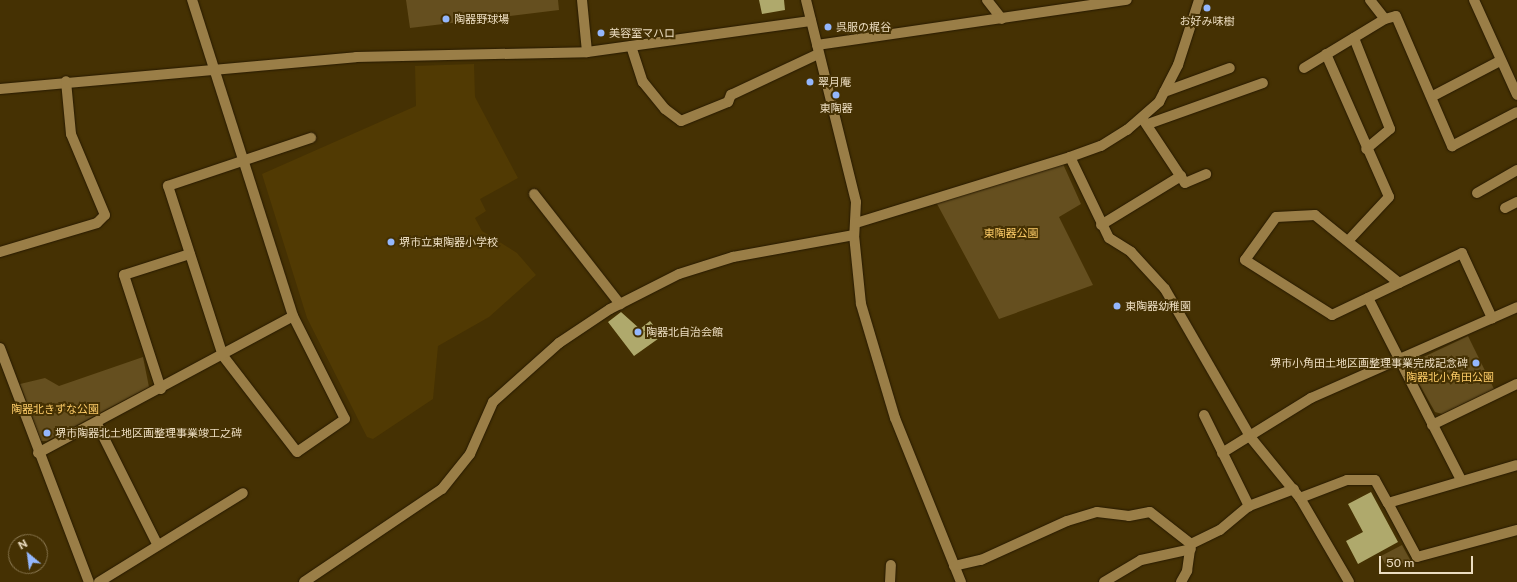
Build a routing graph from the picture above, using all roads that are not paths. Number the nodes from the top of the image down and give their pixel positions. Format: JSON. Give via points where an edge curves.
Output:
{"nodes":[{"id":1,"x":192,"y":0,"type":"edge"},
{"id":2,"x":582,"y":0,"type":"edge"},
{"id":3,"x":806,"y":0,"type":"edge"},
{"id":4,"x":987,"y":0,"type":"edge"},
{"id":5,"x":1127,"y":0,"type":"edge"},
{"id":6,"x":1199,"y":0,"type":"edge"},
{"id":7,"x":1370,"y":0,"type":"edge"},
{"id":8,"x":1474,"y":0,"type":"edge"},
{"id":9,"x":1385,"y":19,"type":"junction"},
{"id":10,"x":1002,"y":20,"type":"junction"},
{"id":11,"x":811,"y":21,"type":"junction"},
{"id":12,"x":1354,"y":38,"type":"junction"},
{"id":13,"x":631,"y":46,"type":"junction"},
{"id":14,"x":817,"y":49,"type":"junction"},
{"id":15,"x":587,"y":52,"type":"junction"},
{"id":16,"x":1326,"y":54,"type":"junction"},
{"id":17,"x":1500,"y":61,"type":"junction"},
{"id":18,"x":1230,"y":68,"type":"dead end"},
{"id":19,"x":1304,"y":68,"type":"dead end"},
{"id":20,"x":216,"y":70,"type":"junction"},
{"id":21,"x":66,"y":81,"type":"junction"},
{"id":22,"x":1263,"y":83,"type":"dead end"},
{"id":23,"x":0,"y":89,"type":"edge"},
{"id":24,"x":1164,"y":92,"type":"junction"},
{"id":25,"x":1517,"y":95,"type":"edge"},
{"id":26,"x":1433,"y":96,"type":"junction"},
{"id":27,"x":1517,"y":112,"type":"edge"},
{"id":28,"x":1144,"y":121,"type":"junction"},
{"id":29,"x":311,"y":138,"type":"dead end"},
{"id":30,"x":1366,"y":149,"type":"junction"},
{"id":31,"x":1070,"y":157,"type":"junction"},
{"id":32,"x":244,"y":160,"type":"junction"},
{"id":33,"x":1517,"y":170,"type":"edge"},
{"id":34,"x":1206,"y":174,"type":"dead end"},
{"id":35,"x":1181,"y":176,"type":"junction"},
{"id":36,"x":1477,"y":193,"type":"dead end"},
{"id":37,"x":534,"y":194,"type":"dead end"},
{"id":38,"x":1517,"y":202,"type":"edge"},
{"id":39,"x":1505,"y":208,"type":"dead end"},
{"id":40,"x":856,"y":222,"type":"junction"},
{"id":41,"x":1101,"y":225,"type":"junction"},
{"id":42,"x":854,"y":234,"type":"junction"},
{"id":43,"x":1348,"y":241,"type":"junction"},
{"id":44,"x":0,"y":252,"type":"edge"},
{"id":45,"x":190,"y":254,"type":"junction"},
{"id":46,"x":1399,"y":283,"type":"junction"},
{"id":47,"x":1368,"y":298,"type":"junction"},
{"id":48,"x":620,"y":304,"type":"junction"},
{"id":49,"x":1517,"y":307,"type":"edge"},
{"id":50,"x":293,"y":316,"type":"junction"},
{"id":51,"x":1492,"y":318,"type":"junction"},
{"id":52,"x":0,"y":348,"type":"edge"},
{"id":53,"x":223,"y":356,"type":"junction"},
{"id":54,"x":1399,"y":362,"type":"junction"},
{"id":55,"x":1517,"y":384,"type":"edge"},
{"id":56,"x":161,"y":389,"type":"junction"},
{"id":57,"x":1204,"y":414,"type":"dead end"},
{"id":58,"x":97,"y":424,"type":"junction"},
{"id":59,"x":1432,"y":425,"type":"junction"},
{"id":60,"x":1251,"y":438,"type":"junction"},
{"id":61,"x":38,"y":453,"type":"junction"},
{"id":62,"x":1222,"y":453,"type":"junction"},
{"id":63,"x":1517,"y":465,"type":"edge"},
{"id":64,"x":1461,"y":480,"type":"junction"},
{"id":65,"x":242,"y":493,"type":"dead end"},
{"id":66,"x":1297,"y":493,"type":"junction"},
{"id":67,"x":1388,"y":502,"type":"junction"},
{"id":68,"x":1249,"y":506,"type":"junction"},
{"id":69,"x":1517,"y":530,"type":"edge"},
{"id":70,"x":156,"y":544,"type":"junction"},
{"id":71,"x":1191,"y":547,"type":"junction"},
{"id":72,"x":891,"y":565,"type":"dead end"},
{"id":73,"x":954,"y":566,"type":"junction"},
{"id":74,"x":90,"y":582,"type":"edge"},
{"id":75,"x":99,"y":582,"type":"edge"},
{"id":76,"x":304,"y":582,"type":"edge"},
{"id":77,"x":890,"y":582,"type":"edge"},
{"id":78,"x":961,"y":582,"type":"edge"},
{"id":79,"x":1104,"y":582,"type":"edge"},
{"id":80,"x":1181,"y":582,"type":"edge"},
{"id":81,"x":1349,"y":582,"type":"edge"}],
"edges":[{"from":1,"to":20,"type":"street"},
{"from":2,"to":15,"type":"street"},
{"from":3,"to":11,"type":"street"},
{"from":4,"to":10,"type":"street"},
{"from":5,"to":10,"type":"street"},
{"from":6,"to":24,"type":"street","via":[[1178,65]]},
{"from":7,"to":9,"type":"street"},
{"from":8,"to":17,"type":"street"},
{"from":9,"to":12,"type":"street"},
{"from":9,"to":26,"type":"street","via":[[1396,16],[1420,78]]},
{"from":10,"to":14,"type":"street"},
{"from":11,"to":13,"type":"street"},
{"from":11,"to":14,"type":"street"},
{"from":12,"to":16,"type":"street"},
{"from":12,"to":30,"type":"street","via":[[1390,129]]},
{"from":13,"to":14,"type":"street","via":[[643,82],[665,109],[681,122],[728,102],[731,95]]},
{"from":13,"to":15,"type":"street"},
{"from":14,"to":40,"type":"street","via":[[856,202]]},
{"from":15,"to":20,"type":"street","via":[[356,57]]},
{"from":16,"to":19,"type":"street"},
{"from":16,"to":30,"type":"street"},
{"from":17,"to":25,"type":"street"},
{"from":17,"to":26,"type":"street"},
{"from":18,"to":24,"type":"street"},
{"from":20,"to":21,"type":"street"},
{"from":20,"to":32,"type":"street"},
{"from":21,"to":23,"type":"street"},
{"from":21,"to":44,"type":"street","via":[[71,134],[105,215],[97,224]]},
{"from":22,"to":28,"type":"street"},
{"from":24,"to":28,"type":"street"},
{"from":26,"to":27,"type":"street","via":[[1452,146]]},
{"from":28,"to":31,"type":"street","via":[[1101,146]]},
{"from":28,"to":35,"type":"street"},
{"from":29,"to":32,"type":"street"},
{"from":30,"to":43,"type":"street","via":[[1389,197]]},
{"from":31,"to":40,"type":"street"},
{"from":31,"to":41,"type":"street"},
{"from":32,"to":45,"type":"street","via":[[168,186]]},
{"from":32,"to":50,"type":"street"},
{"from":33,"to":36,"type":"street"},
{"from":34,"to":35,"type":"street","via":[[1185,183]]},
{"from":35,"to":41,"type":"street"},
{"from":37,"to":48,"type":"street"},
{"from":38,"to":39,"type":"street"},
{"from":40,"to":42,"type":"street"},
{"from":41,"to":60,"type":"street","via":[[1108,238],[1131,252],[1165,289]]},
{"from":42,"to":48,"type":"street","via":[[733,257],[679,274]]},
{"from":42,"to":73,"type":"street","via":[[861,304],[893,410]]},
{"from":43,"to":46,"type":"street"},
{"from":43,"to":47,"type":"street","via":[[1315,215],[1276,217],[1245,260],[1332,314]]},
{"from":45,"to":53,"type":"street"},
{"from":45,"to":56,"type":"street","via":[[124,275]]},
{"from":46,"to":47,"type":"street"},
{"from":46,"to":51,"type":"street","via":[[1462,253]]},
{"from":47,"to":54,"type":"street"},
{"from":48,"to":76,"type":"street","via":[[559,343],[493,402],[470,454],[442,489]]},
{"from":49,"to":51,"type":"street"},
{"from":50,"to":53,"type":"street"},
{"from":50,"to":53,"type":"street","via":[[345,419],[297,452]]},
{"from":51,"to":54,"type":"street"},
{"from":52,"to":61,"type":"street"},
{"from":53,"to":56,"type":"street"},
{"from":54,"to":59,"type":"street"},
{"from":54,"to":60,"type":"street","via":[[1311,398]]},
{"from":55,"to":59,"type":"street"},
{"from":56,"to":58,"type":"street"},
{"from":57,"to":62,"type":"street"},
{"from":58,"to":61,"type":"street"},
{"from":58,"to":70,"type":"street"},
{"from":59,"to":64,"type":"street"},
{"from":60,"to":62,"type":"street"},
{"from":60,"to":66,"type":"street"},
{"from":61,"to":74,"type":"street"},
{"from":62,"to":68,"type":"street"},
{"from":63,"to":64,"type":"street"},
{"from":64,"to":67,"type":"street"},
{"from":65,"to":70,"type":"street"},
{"from":66,"to":67,"type":"street","via":[[1347,480],[1375,480]]},
{"from":66,"to":68,"type":"street"},
{"from":66,"to":81,"type":"street"},
{"from":67,"to":69,"type":"street","via":[[1417,556]]},
{"from":68,"to":71,"type":"street","via":[[1220,530]]},
{"from":70,"to":75,"type":"street"},
{"from":71,"to":73,"type":"street","via":[[1150,512],[1129,516],[1097,512],[1067,521],[981,560]]},
{"from":71,"to":79,"type":"street","via":[[1141,560]]},
{"from":71,"to":80,"type":"street"},
{"from":72,"to":77,"type":"street"},
{"from":73,"to":78,"type":"street"}]}
